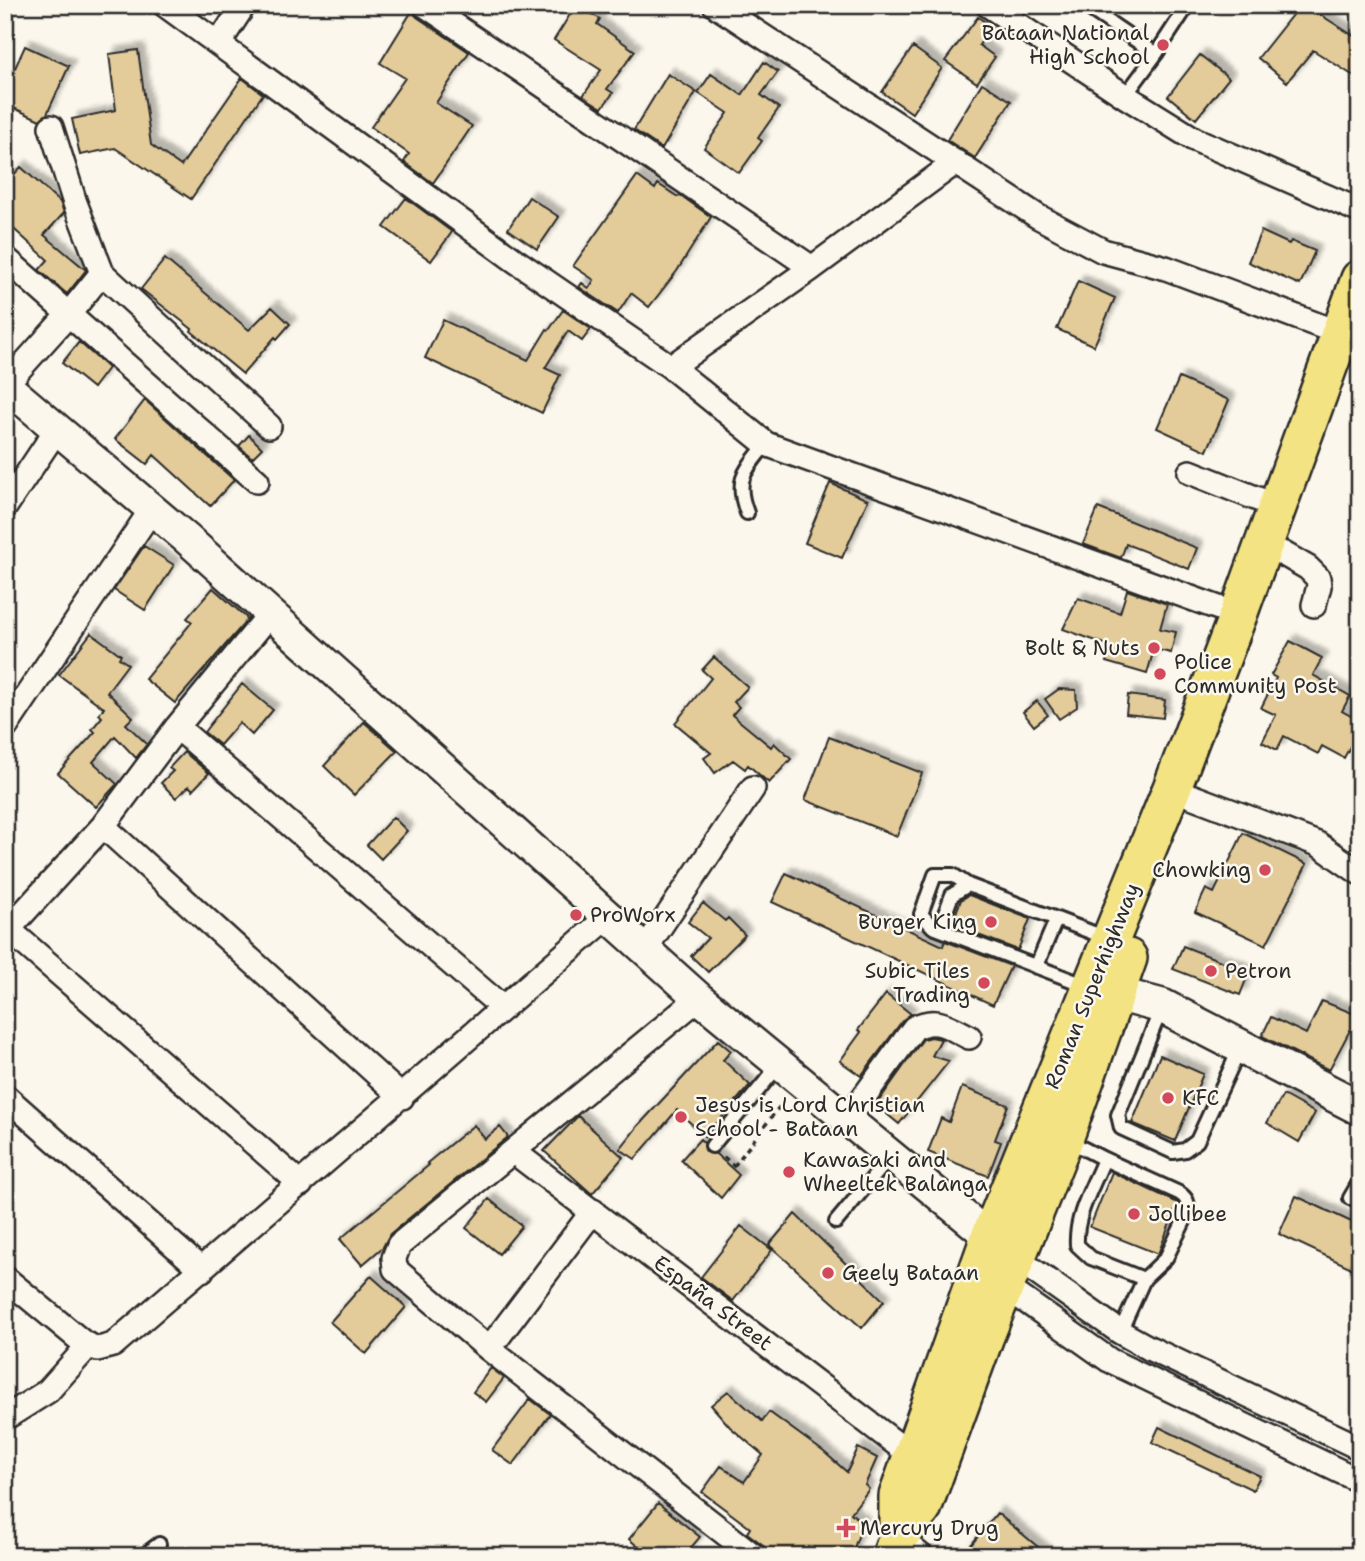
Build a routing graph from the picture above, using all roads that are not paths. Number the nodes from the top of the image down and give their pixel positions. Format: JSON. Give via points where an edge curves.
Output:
{"nodes":[{"id":1,"x":165,"y":5,"type":"edge"},
{"id":2,"x":244,"y":5,"type":"edge"},
{"id":3,"x":425,"y":5,"type":"edge"},
{"id":4,"x":715,"y":5,"type":"edge"},
{"id":5,"x":988,"y":5,"type":"edge"},
{"id":6,"x":1084,"y":5,"type":"edge"},
{"id":7,"x":1188,"y":5,"type":"edge"},
{"id":8,"x":219,"y":43,"type":"junction"},
{"id":9,"x":1156,"y":54,"type":"junction"},
{"id":10,"x":1125,"y":96,"type":"junction"},
{"id":11,"x":51,"y":127,"type":"dead end"},
{"id":12,"x":956,"y":162,"type":"junction"},
{"id":13,"x":1360,"y":211,"type":"edge"},
{"id":14,"x":5,"y":258,"type":"edge"},
{"id":15,"x":812,"y":268,"type":"junction"},
{"id":16,"x":102,"y":273,"type":"junction"},
{"id":17,"x":1360,"y":279,"type":"edge"},
{"id":18,"x":68,"y":315,"type":"junction"},
{"id":19,"x":1349,"y":335,"type":"edge"},
{"id":20,"x":671,"y":367,"type":"junction"},
{"id":21,"x":5,"y":385,"type":"edge"},
{"id":22,"x":269,"y":426,"type":"dead end"},
{"id":23,"x":57,"y":429,"type":"junction"},
{"id":24,"x":766,"y":444,"type":"junction"},
{"id":25,"x":1190,"y":472,"type":"dead end"},
{"id":26,"x":257,"y":481,"type":"dead end"},
{"id":27,"x":5,"y":507,"type":"edge"},
{"id":28,"x":1278,"y":507,"type":"junction"},
{"id":29,"x":152,"y":509,"type":"junction"},
{"id":30,"x":747,"y":513,"type":"dead end"},
{"id":31,"x":1282,"y":553,"type":"junction"},
{"id":32,"x":1314,"y":605,"type":"dead end"},
{"id":33,"x":270,"y":614,"type":"junction"},
{"id":34,"x":1238,"y":615,"type":"junction"},
{"id":35,"x":177,"y":727,"type":"junction"},
{"id":36,"x":5,"y":729,"type":"edge"},
{"id":37,"x":753,"y":788,"type":"dead end"},
{"id":38,"x":1191,"y":796,"type":"junction"},
{"id":39,"x":103,"y":825,"type":"junction"},
{"id":40,"x":1360,"y":873,"type":"edge"},
{"id":41,"x":968,"y":885,"type":"junction"},
{"id":42,"x":609,"y":916,"type":"junction"},
{"id":43,"x":1056,"y":920,"type":"junction"},
{"id":44,"x":7,"y":931,"type":"edge"},
{"id":45,"x":947,"y":931,"type":"junction"},
{"id":46,"x":1110,"y":939,"type":"junction"},
{"id":47,"x":646,"y":948,"type":"junction"},
{"id":48,"x":1036,"y":967,"type":"junction"},
{"id":49,"x":1103,"y":991,"type":"junction"},
{"id":50,"x":699,"y":998,"type":"junction"},
{"id":51,"x":1162,"y":1006,"type":"junction"},
{"id":52,"x":503,"y":1009,"type":"junction"},
{"id":53,"x":969,"y":1037,"type":"dead end"},
{"id":54,"x":1240,"y":1047,"type":"junction"},
{"id":55,"x":779,"y":1065,"type":"junction"},
{"id":56,"x":5,"y":1096,"type":"edge"},
{"id":57,"x":402,"y":1097,"type":"junction"},
{"id":58,"x":1360,"y":1108,"type":"edge"},
{"id":59,"x":847,"y":1120,"type":"junction"},
{"id":60,"x":1064,"y":1139,"type":"junction"},
{"id":61,"x":712,"y":1146,"type":"dead end"},
{"id":62,"x":514,"y":1152,"type":"junction"},
{"id":63,"x":891,"y":1156,"type":"junction"},
{"id":64,"x":1104,"y":1160,"type":"junction"},
{"id":65,"x":1360,"y":1181,"type":"edge"},
{"id":66,"x":301,"y":1184,"type":"junction"},
{"id":67,"x":1350,"y":1198,"type":"dead end"},
{"id":68,"x":593,"y":1211,"type":"junction"},
{"id":69,"x":836,"y":1222,"type":"dead end"},
{"id":70,"x":998,"y":1262,"type":"junction"},
{"id":71,"x":202,"y":1270,"type":"junction"},
{"id":72,"x":5,"y":1278,"type":"edge"},
{"id":73,"x":1144,"y":1279,"type":"junction"},
{"id":74,"x":1120,"y":1332,"type":"junction"},
{"id":75,"x":89,"y":1345,"type":"junction"},
{"id":76,"x":489,"y":1349,"type":"junction"},
{"id":77,"x":1109,"y":1360,"type":"junction"},
{"id":78,"x":5,"y":1418,"type":"edge"},
{"id":79,"x":1360,"y":1448,"type":"edge"},
{"id":80,"x":911,"y":1455,"type":"junction"},
{"id":81,"x":1360,"y":1481,"type":"edge"},
{"id":82,"x":159,"y":1544,"type":"dead end"},
{"id":83,"x":903,"y":1550,"type":"edge"},
{"id":84,"x":143,"y":1556,"type":"edge"},
{"id":85,"x":754,"y":1556,"type":"edge"}],
"edges":[{"from":1,"to":8,"type":"street"},
{"from":2,"to":8,"type":"street"},
{"from":3,"to":15,"type":"street"},
{"from":4,"to":12,"type":"street"},
{"from":5,"to":10,"type":"street"},
{"from":6,"to":9,"type":"lane"},
{"from":7,"to":9,"type":"lane"},
{"from":8,"to":20,"type":"street","via":[[513,259]]},
{"from":9,"to":10,"type":"lane"},
{"from":10,"to":13,"type":"street","via":[[1194,139]]},
{"from":11,"to":16,"type":"street"},
{"from":12,"to":15,"type":"street"},
{"from":12,"to":19,"type":"street","via":[[1037,216],[1103,251],[1166,268]]},
{"from":14,"to":18,"type":"street"},
{"from":15,"to":20,"type":"street"},
{"from":16,"to":18,"type":"street"},
{"from":16,"to":22,"type":"street"},
{"from":17,"to":19,"type":"main road","name":"Roman Superhighway"},
{"from":18,"to":21,"type":"street"},
{"from":18,"to":26,"type":"street"},
{"from":19,"to":28,"type":"main road","name":"Roman Superhighway"},
{"from":19,"to":31,"type":"main road","name":"Roman Superhighway"},
{"from":20,"to":24,"type":"street"},
{"from":21,"to":23,"type":"street"},
{"from":23,"to":27,"type":"street"},
{"from":23,"to":29,"type":"street"},
{"from":24,"to":30,"type":"lane","via":[[746,471],[739,493]]},
{"from":24,"to":34,"type":"street"},
{"from":25,"to":28,"type":"street"},
{"from":28,"to":34,"type":"main road","name":"Roman Superhighway"},
{"from":29,"to":33,"type":"street"},
{"from":29,"to":36,"type":"street"},
{"from":31,"to":32,"type":"street","via":[[1318,578]]},
{"from":31,"to":38,"type":"main road","name":"Roman Superhighway"},
{"from":33,"to":35,"type":"street"},
{"from":33,"to":42,"type":"street"},
{"from":34,"to":46,"type":"main road","name":"Roman Superhighway"},
{"from":35,"to":39,"type":"street"},
{"from":35,"to":52,"type":"street"},
{"from":37,"to":47,"type":"street"},
{"from":38,"to":40,"type":"street","via":[[1318,844]]},
{"from":38,"to":49,"type":"main road","name":"Roman Superhighway"},
{"from":39,"to":44,"type":"street"},
{"from":39,"to":57,"type":"street"},
{"from":41,"to":43,"type":"lane"},
{"from":41,"to":45,"type":"lane","via":[[952,895],[941,924]]},
{"from":41,"to":45,"type":"lane","via":[[953,875],[935,875],[921,914],[933,928]]},
{"from":42,"to":47,"type":"street"},
{"from":42,"to":52,"type":"street"},
{"from":43,"to":46,"type":"lane"},
{"from":43,"to":48,"type":"lane"},
{"from":44,"to":66,"type":"street"},
{"from":45,"to":48,"type":"lane"},
{"from":46,"to":49,"type":"main road","name":"Roman Superhighway"},
{"from":47,"to":50,"type":"street"},
{"from":48,"to":49,"type":"lane"},
{"from":49,"to":51,"type":"main road"},
{"from":49,"to":60,"type":"main road","name":"Roman Superhighway"},
{"from":49,"to":70,"type":"main road","name":"Roman Superhighway"},
{"from":50,"to":55,"type":"street"},
{"from":50,"to":62,"type":"street"},
{"from":51,"to":54,"type":"main road"},
{"from":51,"to":54,"type":"lane","via":[[1118,1115],[1121,1128],[1173,1152],[1185,1150],[1197,1141]]},
{"from":52,"to":57,"type":"street"},
{"from":53,"to":59,"type":"street","via":[[938,1022],[927,1021],[914,1028]]},
{"from":54,"to":58,"type":"main road"},
{"from":55,"to":59,"type":"street"},
{"from":55,"to":61,"type":"lane"},
{"from":56,"to":71,"type":"street"},
{"from":57,"to":66,"type":"street"},
{"from":59,"to":63,"type":"street"},
{"from":60,"to":64,"type":"lane"},
{"from":60,"to":70,"type":"main road","name":"Roman Superhighway"},
{"from":62,"to":68,"type":"street","name":"España Street"},
{"from":62,"to":76,"type":"street","via":[[399,1245],[394,1258],[395,1269]]},
{"from":63,"to":69,"type":"lane"},
{"from":63,"to":70,"type":"street"},
{"from":64,"to":73,"type":"lane","via":[[1079,1219],[1077,1245],[1091,1258]]},
{"from":64,"to":73,"type":"lane","via":[[1179,1193],[1189,1205],[1166,1258]]},
{"from":65,"to":67,"type":"lane"},
{"from":66,"to":71,"type":"street"},
{"from":68,"to":76,"type":"street"},
{"from":68,"to":80,"type":"street","name":"España Street"},
{"from":70,"to":74,"type":"street"},
{"from":70,"to":77,"type":"street"},
{"from":70,"to":80,"type":"main road","name":"Roman Superhighway"},
{"from":70,"to":83,"type":"main road","name":"Roman Superhighway","via":[[922,1509]]},
{"from":71,"to":75,"type":"street","via":[[113,1345],[98,1349]]},
{"from":72,"to":75,"type":"street"},
{"from":73,"to":74,"type":"lane"},
{"from":74,"to":77,"type":"street"},
{"from":74,"to":79,"type":"street"},
{"from":75,"to":78,"type":"street","via":[[48,1391]]},
{"from":76,"to":85,"type":"street"},
{"from":77,"to":81,"type":"street"},
{"from":80,"to":83,"type":"main road","name":"Roman Superhighway","via":[[898,1496]]},
{"from":82,"to":84,"type":"lane"}]}
